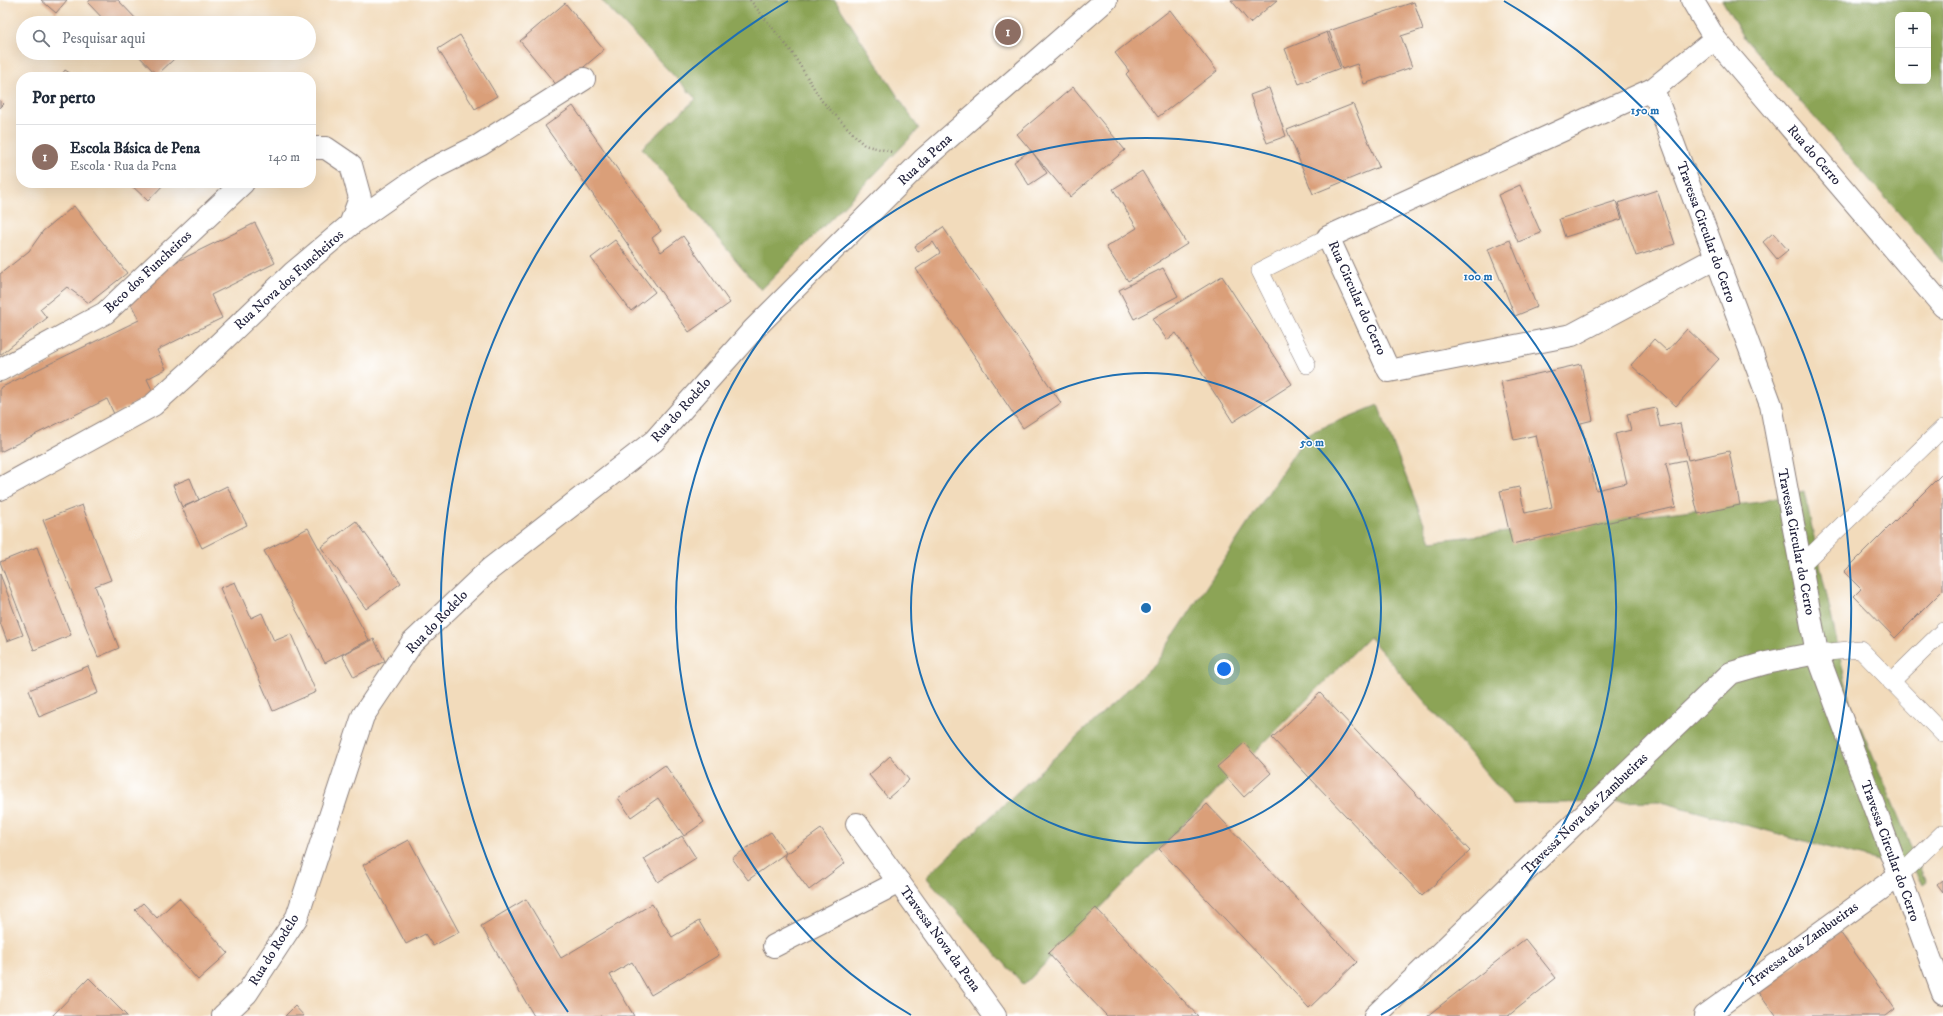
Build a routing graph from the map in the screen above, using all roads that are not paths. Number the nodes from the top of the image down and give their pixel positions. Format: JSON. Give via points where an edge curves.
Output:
{"nodes":[{"id":1,"x":1106,"y":0,"type":"edge"},
{"id":2,"x":1692,"y":0,"type":"edge"},
{"id":3,"x":1715,"y":40,"type":"junction"},
{"id":4,"x":584,"y":79,"type":"dead end"},
{"id":5,"x":1653,"y":89,"type":"junction"},
{"id":6,"x":316,"y":148,"type":"edge"},
{"id":7,"x":238,"y":188,"type":"edge"},
{"id":8,"x":350,"y":225,"type":"junction"},
{"id":9,"x":1328,"y":238,"type":"junction"},
{"id":10,"x":1716,"y":258,"type":"junction"},
{"id":11,"x":1943,"y":306,"type":"edge"},
{"id":12,"x":753,"y":330,"type":"joint"},
{"id":13,"x":1307,"y":365,"type":"dead end"},
{"id":14,"x":0,"y":370,"type":"edge"},
{"id":15,"x":1943,"y":428,"type":"edge"},
{"id":16,"x":0,"y":489,"type":"edge"},
{"id":17,"x":1800,"y":566,"type":"junction"},
{"id":18,"x":1943,"y":631,"type":"edge"},
{"id":19,"x":1817,"y":653,"type":"junction"},
{"id":20,"x":1891,"y":682,"type":"junction"},
{"id":21,"x":1943,"y":734,"type":"edge"},
{"id":22,"x":857,"y":824,"type":"dead end"},
{"id":23,"x":1943,"y":833,"type":"edge"},
{"id":24,"x":1900,"y":875,"type":"junction"},
{"id":25,"x":899,"y":882,"type":"junction"},
{"id":26,"x":774,"y":946,"type":"dead end"},
{"id":27,"x":1943,"y":993,"type":"edge"},
{"id":28,"x":223,"y":1016,"type":"edge"},
{"id":29,"x":995,"y":1016,"type":"edge"},
{"id":30,"x":1375,"y":1016,"type":"edge"},
{"id":31,"x":1706,"y":1016,"type":"edge"}],
"edges":[{"from":1,"to":12,"type":"street","name":"Rua da Pena","via":[[924,159]]},
{"from":2,"to":3,"type":"street","name":"Rua do Cerro"},
{"from":3,"to":5,"type":"street","name":"Rua Circular do Cerro"},
{"from":3,"to":11,"type":"street","name":"Rua do Cerro"},
{"from":4,"to":8,"type":"street","name":"Rua Nova dos Funcheiros","via":[[480,146],[426,172]]},
{"from":5,"to":9,"type":"street","name":"Rua Circular do Cerro"},
{"from":5,"to":10,"type":"street","name":"Travessa Circular do Cerro"},
{"from":6,"to":8,"type":"street","via":[[326,148],[351,166],[360,198]]},
{"from":7,"to":14,"type":"street","name":"Beco dos Funcheiros","via":[[105,313]]},
{"from":8,"to":16,"type":"street","name":"Rua Nova dos Funcheiros","via":[[293,273],[153,405]]},
{"from":9,"to":10,"type":"street","name":"Rua Circular do Cerro","via":[[1389,371],[1572,335]]},
{"from":9,"to":13,"type":"lane","via":[[1260,271]]},
{"from":10,"to":17,"type":"street","name":"Travessa Circular do Cerro","via":[[1771,405]]},
{"from":12,"to":28,"type":"street","name":"Rua do Rodelo","via":[[654,441],[490,569],[412,643],[363,716],[297,917],[247,993]]},
{"from":15,"to":17,"type":"lane"},
{"from":17,"to":19,"type":"street","name":"Travessa Circular do Cerro"},
{"from":18,"to":20,"type":"lane"},
{"from":19,"to":20,"type":"lane","via":[[1860,649]]},
{"from":19,"to":24,"type":"street","name":"Travessa Circular do Cerro"},
{"from":19,"to":30,"type":"street","name":"Travessa Nova das Zambueiras","via":[[1731,673]]},
{"from":20,"to":21,"type":"lane"},
{"from":22,"to":25,"type":"street","name":"Travessa Nova da Pena"},
{"from":23,"to":24,"type":"lane"},
{"from":24,"to":27,"type":"street","name":"Travessa Circular do Cerro"},
{"from":24,"to":31,"type":"street","name":"Travessa das Zambueiras"},
{"from":25,"to":26,"type":"street","name":"Travessa Nova da Pena"},
{"from":25,"to":29,"type":"street","name":"Travessa Nova da Pena"}]}
